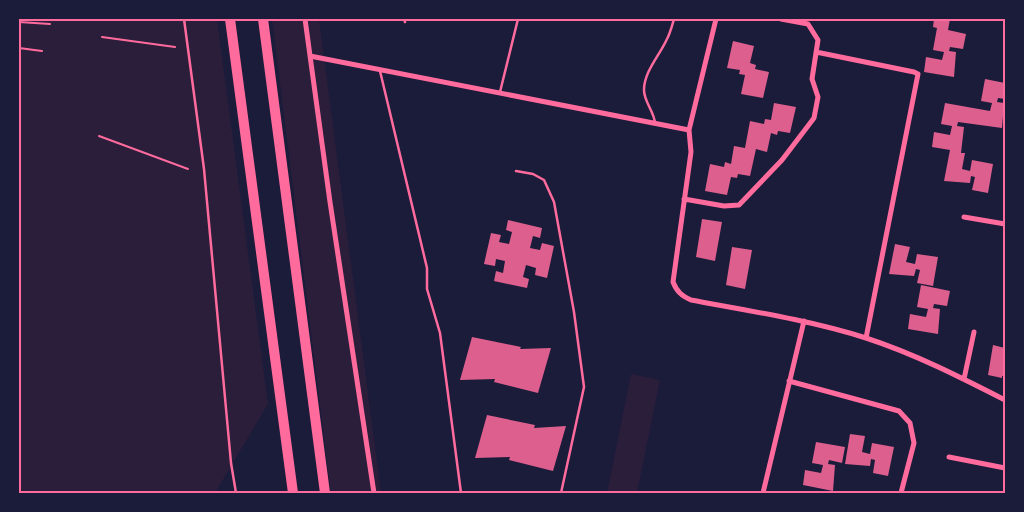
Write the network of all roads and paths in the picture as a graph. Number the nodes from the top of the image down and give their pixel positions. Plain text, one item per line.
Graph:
1 (184, 19) edge
2 (230, 19) edge
3 (263, 19) edge
4 (305, 19) edge
5 (518, 19) edge
6 (674, 19) edge
7 (716, 19) edge
8 (781, 19) edge
9 (19, 22) edge
10 (50, 24) dead end
11 (102, 37) dead end
12 (175, 47) dead end
13 (19, 48) edge
14 (42, 52) dead end
15 (816, 52) junction
16 (310, 56) junction
17 (380, 70) junction
18 (499, 93) junction
19 (655, 123) junction
20 (689, 130) junction
21 (99, 136) dead end
22 (188, 169) dead end
23 (516, 171) dead end
24 (684, 199) junction
25 (964, 217) dead end
26 (1005, 224) edge
27 (804, 321) junction
28 (974, 332) dead end
29 (866, 338) junction
30 (964, 379) junction
31 (789, 381) junction
32 (1005, 400) edge
33 (949, 457) dead end
34 (1005, 468) edge
35 (236, 493) edge
36 (293, 493) edge
37 (325, 493) edge
38 (374, 493) edge
39 (461, 493) edge
40 (561, 493) edge
41 (764, 493) edge
42 (901, 493) edge

1 - 35 lane
2 - 36 highway
3 - 37 highway
4 - 16 street
5 - 18 lane
6 - 19 lane
7 - 20 street
8 - 15 street
9 - 10 path
11 - 12 path
13 - 14 path
15 - 24 street
15 - 29 street
16 - 17 street
16 - 38 street
17 - 18 street
17 - 39 lane
18 - 19 street
19 - 20 street
20 - 24 street
21 - 22 path
23 - 40 lane
24 - 27 street
25 - 26 street
27 - 29 street
27 - 31 street
28 - 30 street
29 - 30 street
30 - 32 street
31 - 41 street
31 - 42 street
33 - 34 street

